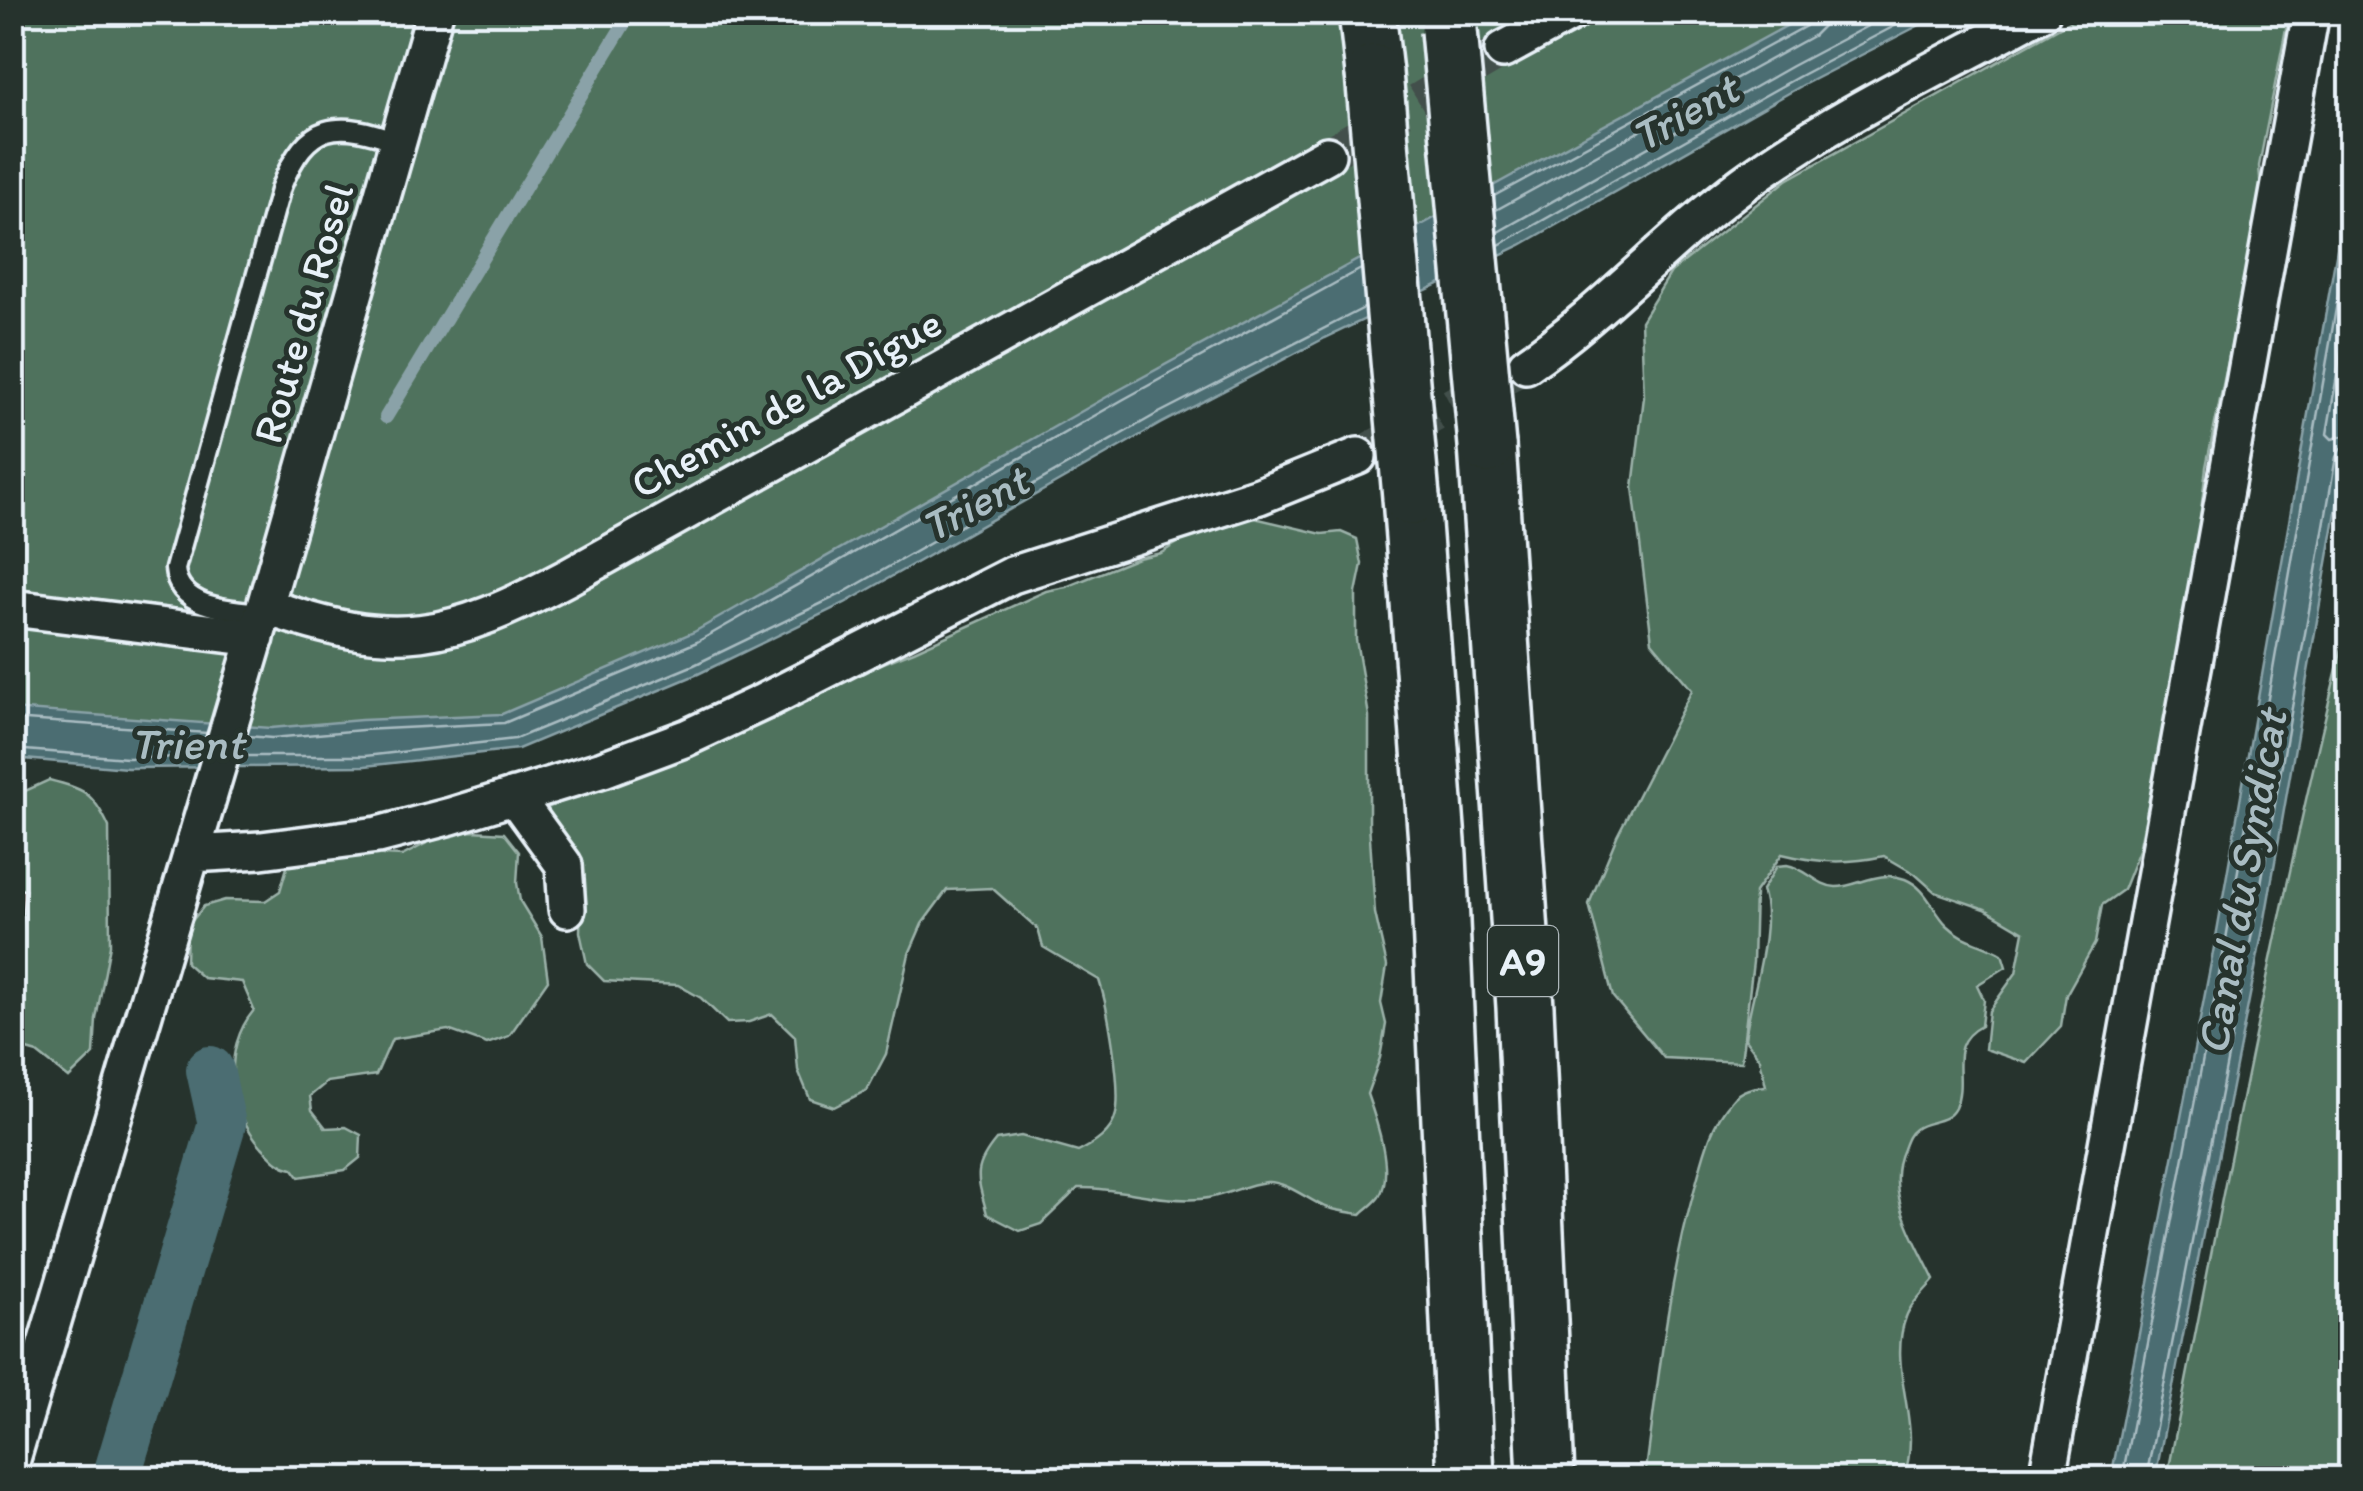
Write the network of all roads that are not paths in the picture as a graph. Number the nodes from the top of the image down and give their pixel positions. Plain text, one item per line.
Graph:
1 (435, 12) edge
2 (1368, 12) edge
3 (1573, 12) edge
4 (2042, 12) edge
5 (2311, 12) edge
6 (1448, 21) edge
7 (1504, 50) tunnel mouth
8 (399, 142) junction
9 (1327, 155) tunnel mouth
10 (1526, 366) tunnel mouth
11 (1358, 456) tunnel mouth
12 (12, 608) edge
13 (261, 619) junction
14 (514, 796) junction
15 (195, 839) junction
16 (566, 910) dead end
17 (12, 1459) edge
18 (1466, 1478) edge
19 (1546, 1478) edge
20 (2048, 1478) edge

1 - 8 street, Route du Rosel
2 - 18 highway, A9, bridge
3 - 7 street
4 - 10 street
5 - 20 street
6 - 19 highway, A9, bridge
8 - 13 street, Route du Rosel
8 - 13 lane
9 - 13 street, Chemin de la Digue
11 - 14 street
12 - 13 street, Chemin de la Digue
13 - 15 street, Route du Rosel
14 - 15 street
14 - 16 street
15 - 17 street, Route du Rosel

